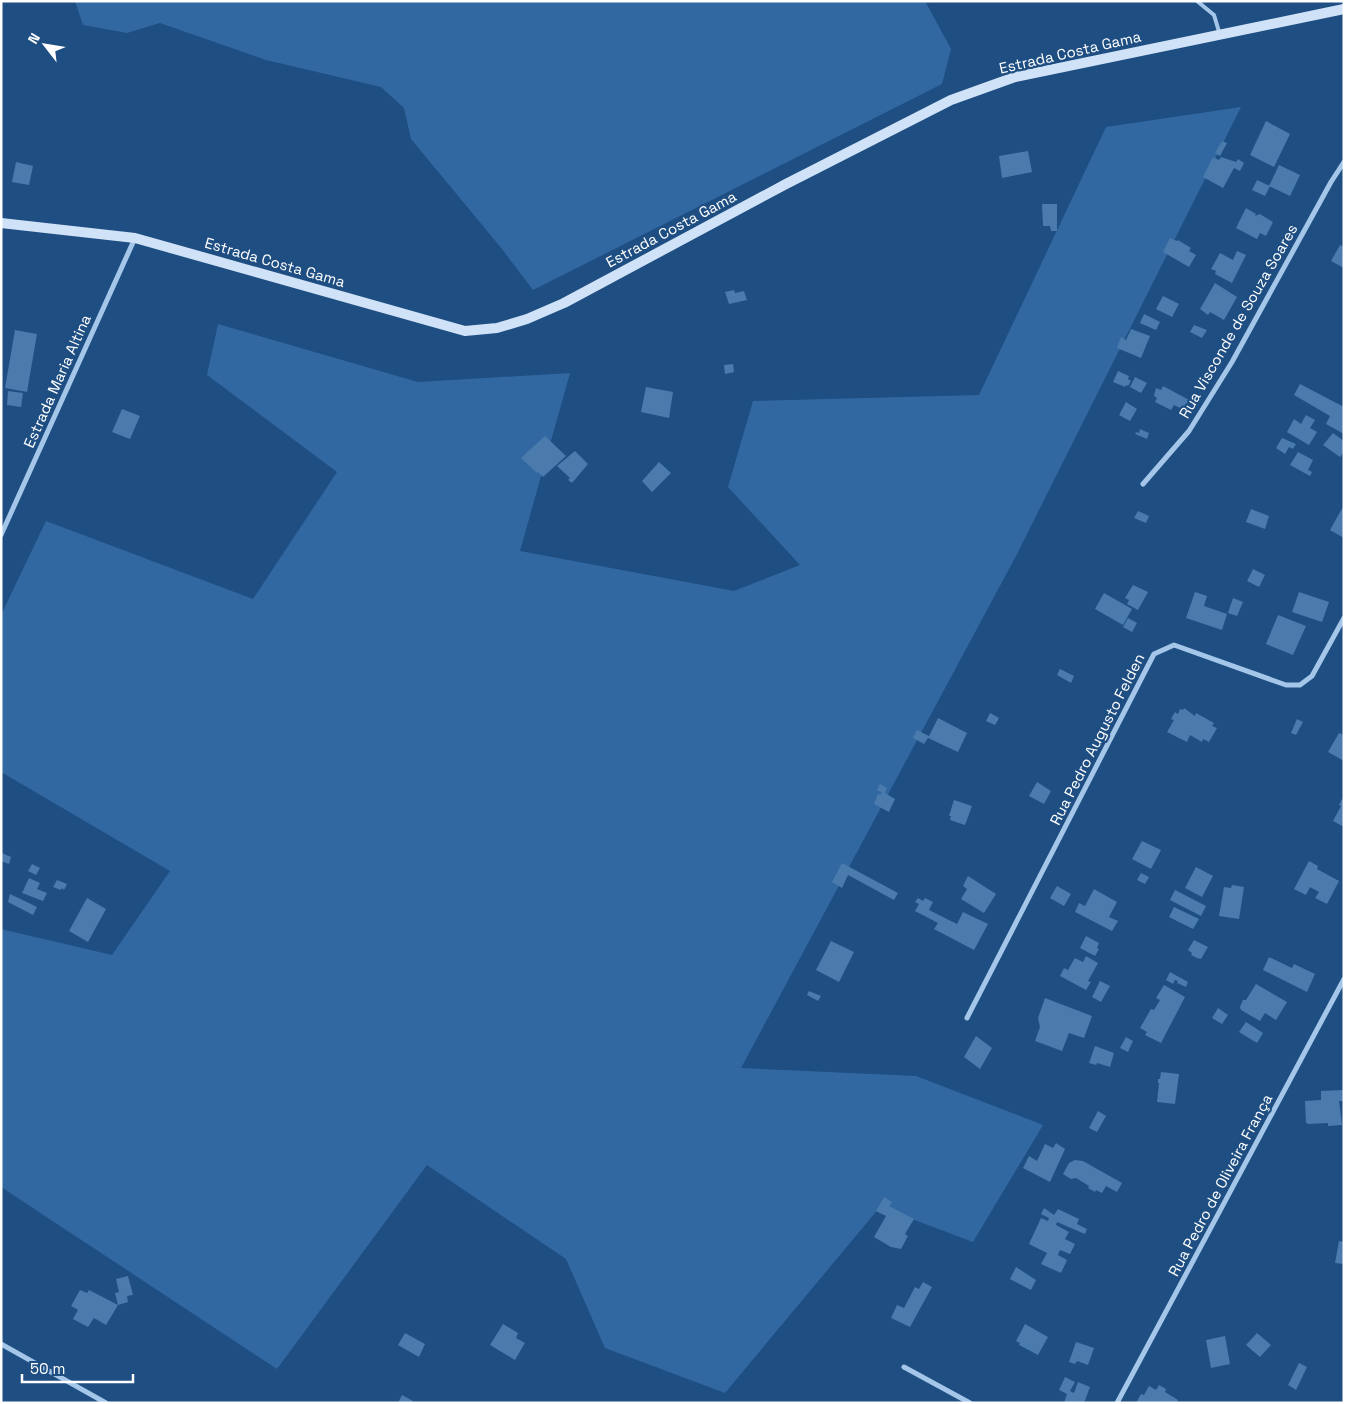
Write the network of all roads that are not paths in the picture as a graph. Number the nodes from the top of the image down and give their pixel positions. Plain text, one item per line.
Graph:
1 (1197, 1) edge
2 (1344, 9) edge
3 (1220, 35) junction
4 (1344, 162) edge
5 (1, 223) edge
6 (135, 238) junction
7 (1143, 484) dead end
8 (1, 535) edge
9 (1344, 618) edge
10 (1344, 979) edge
11 (967, 1018) dead end
12 (1, 1344) edge
13 (904, 1366) dead end
14 (106, 1403) edge
15 (970, 1403) edge
16 (1117, 1403) edge

1 - 3 lane
2 - 3 main road, Estrada Costa Gama
3 - 6 main road, Estrada Costa Gama
4 - 7 street, Rua Visconde de Souza Soares
5 - 6 main road, Estrada Costa Gama
6 - 8 street, Estrada Maria Altina
9 - 11 street, Rua Pedro Augusto Felden
10 - 16 street, Rua Pedro de Oliveira França
12 - 14 street
13 - 15 street

